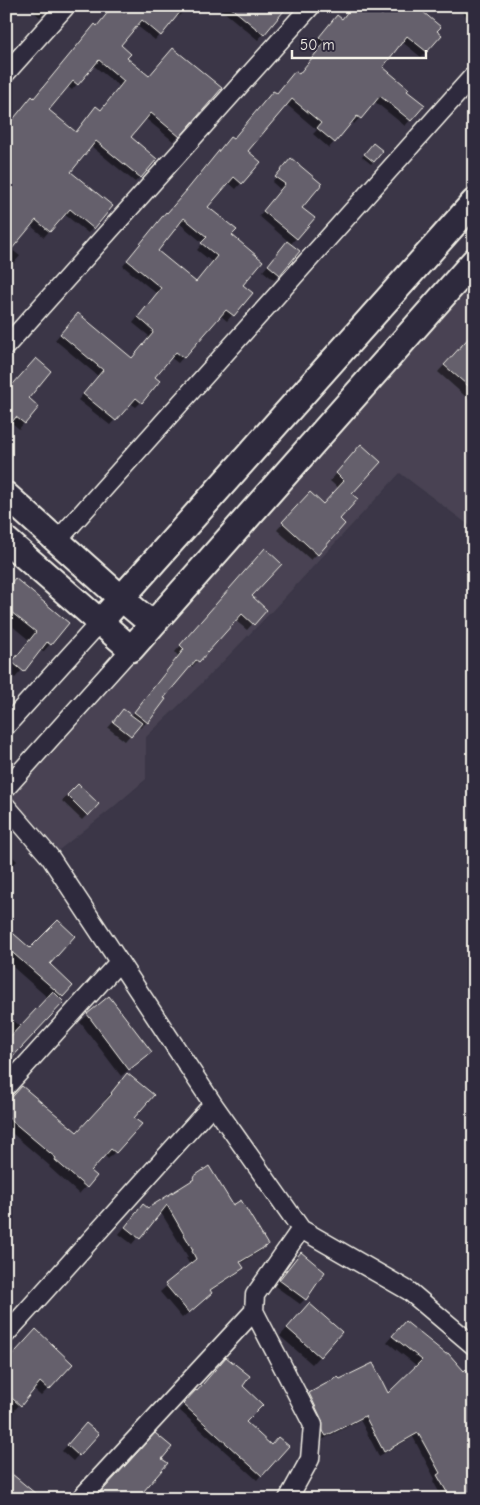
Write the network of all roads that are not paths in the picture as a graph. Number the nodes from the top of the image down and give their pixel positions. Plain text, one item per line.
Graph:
1 (66, 6) edge
2 (311, 6) edge
3 (6, 73) edge
4 (474, 75) edge
5 (474, 202) edge
6 (474, 260) edge
7 (6, 346) edge
8 (6, 495) edge
9 (57, 541) junction
10 (7, 542) edge
11 (121, 598) junction
12 (101, 621) junction
13 (152, 624) junction
14 (131, 649) junction
15 (6, 726) edge
16 (6, 788) edge
17 (6, 806) edge
18 (119, 962) junction
19 (6, 1086) edge
20 (213, 1104) junction
21 (301, 1229) junction
22 (254, 1311) junction
23 (6, 1334) edge
24 (474, 1346) edge
25 (80, 1499) edge
26 (288, 1499) edge

1 - 3 street
2 - 7 street
4 - 9 street
5 - 11 street
6 - 13 street
8 - 9 street
9 - 11 street
10 - 12 street
11 - 12 street
11 - 13 street
12 - 14 street
12 - 15 street
13 - 14 street
14 - 16 street
17 - 18 street
18 - 19 street
18 - 20 street
20 - 21 street
20 - 23 street
21 - 22 street
21 - 24 street
22 - 25 street
22 - 26 street

